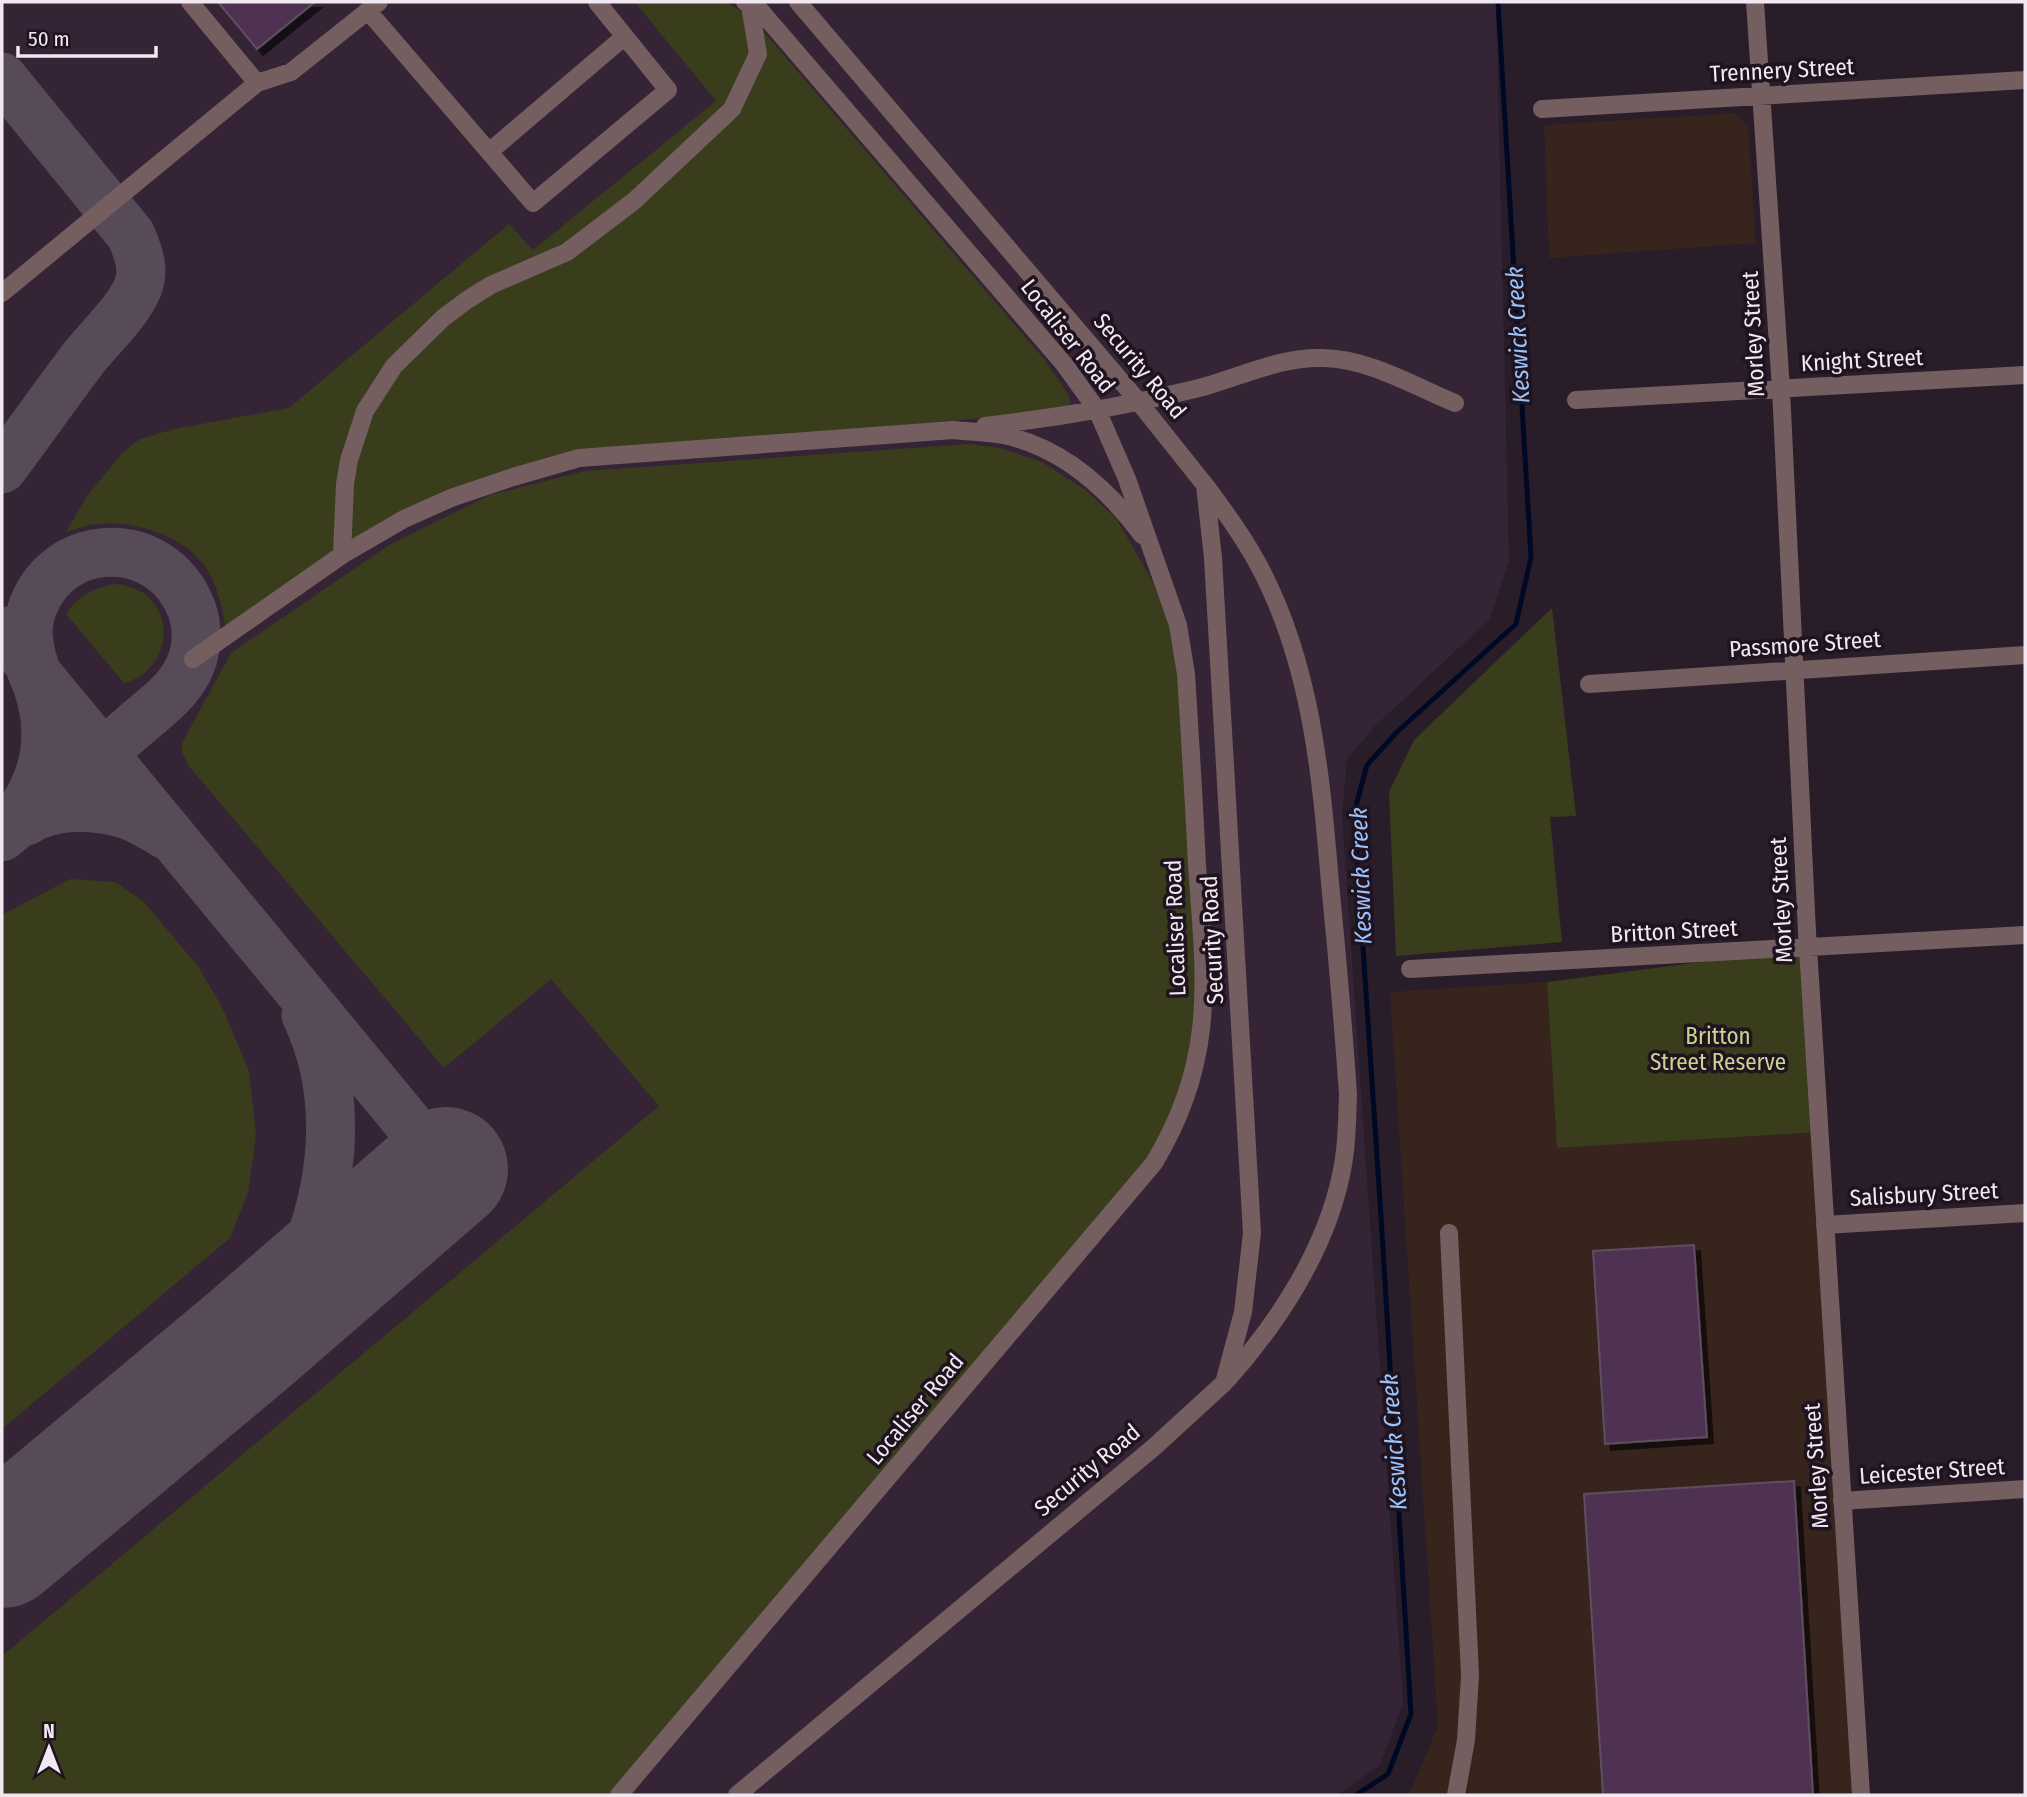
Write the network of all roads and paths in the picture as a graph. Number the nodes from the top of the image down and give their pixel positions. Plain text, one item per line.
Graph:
1 (190, 2) edge
2 (597, 2) edge
3 (798, 2) edge
4 (1755, 2) edge
5 (748, 3) edge
6 (374, 6) edge
7 (624, 37) junction
8 (2025, 80) edge
9 (257, 83) junction
10 (1763, 95) junction
11 (1542, 109) dead end
12 (489, 152) junction
13 (2, 293) edge
14 (2025, 375) edge
15 (1781, 389) junction
16 (1576, 400) dead end
17 (1138, 401) junction
18 (1455, 403) dead end
19 (1097, 410) junction
20 (953, 430) junction
21 (1205, 485) junction
22 (1151, 546) junction
23 (342, 555) junction
24 (2025, 655) edge
25 (193, 659) dead end
26 (1793, 669) junction
27 (1589, 684) dead end
28 (2025, 935) edge
29 (1808, 948) junction
30 (1410, 969) dead end
31 (2025, 1213) edge
32 (1825, 1225) junction
33 (1449, 1233) dead end
34 (1224, 1383) junction
35 (2025, 1489) edge
36 (1842, 1501) junction
37 (620, 1795) edge
38 (737, 1795) edge
39 (1456, 1795) edge
40 (1861, 1795) edge

1 - 9 street
2 - 7 street
3 - 17 street, Security Road
4 - 10 street, Morley Street
5 - 19 street, Localiser Road
5 - 23 street
6 - 9 street
6 - 12 street
7 - 12 street
7 - 12 street
8 - 10 street, Trennery Street
9 - 13 street
10 - 11 street, Trennery Street
10 - 15 street, Morley Street
14 - 15 street, Knight Street
15 - 16 street, Knight Street
15 - 26 street, Morley Street
17 - 18 street
17 - 19 street
17 - 21 street, Security Road
19 - 20 street
19 - 22 street, Localiser Road
20 - 22 street
20 - 23 street
21 - 34 street, Security Road
21 - 34 street
22 - 37 street, Localiser Road
23 - 25 street
24 - 26 street, Passmore Street
26 - 27 street, Passmore Street
26 - 29 street, Morley Street
28 - 29 street, Britton Street
29 - 30 street, Britton Street
29 - 32 street, Morley Street
31 - 32 street, Salisbury Street
32 - 36 street, Morley Street
33 - 39 street
34 - 38 street, Security Road
35 - 36 street, Leicester Street
36 - 40 street, Morley Street

